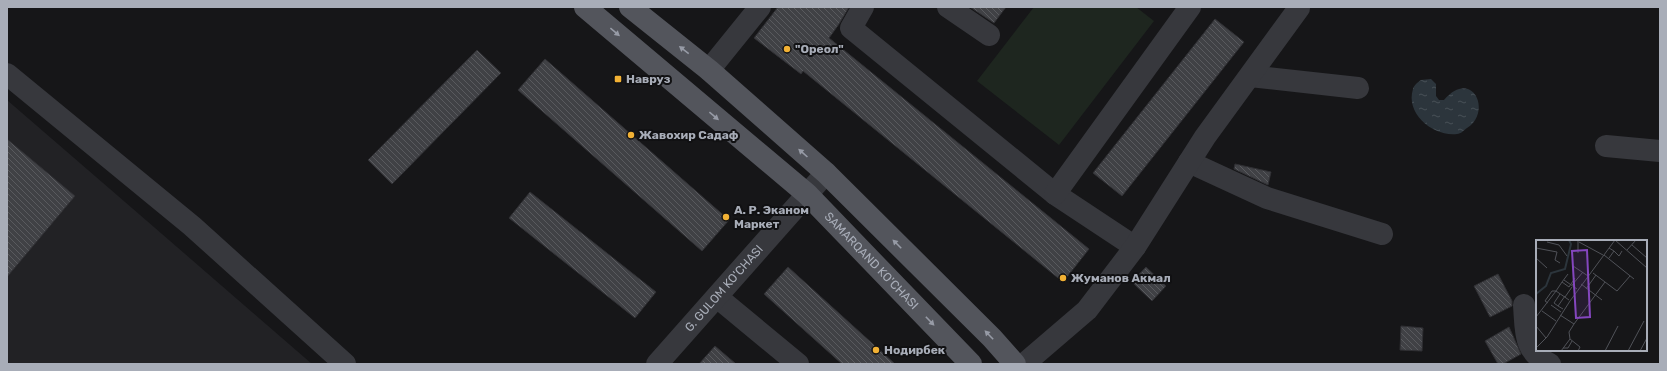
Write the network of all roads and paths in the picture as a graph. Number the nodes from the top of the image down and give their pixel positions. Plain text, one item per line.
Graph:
1 (585, 7) edge
2 (630, 7) edge
3 (760, 7) edge
4 (863, 7) edge
5 (948, 7) edge
6 (1190, 7) edge
7 (1299, 8) dead end
8 (988, 35) dead end
9 (709, 70) junction
10 (7, 74) edge
11 (1250, 76) junction
12 (1358, 88) dead end
13 (1606, 146) dead end
14 (1660, 151) edge
15 (1189, 162) junction
16 (826, 173) junction
17 (807, 194) junction
18 (1055, 194) junction
19 (1382, 234) dead end
20 (1135, 247) junction
21 (717, 297) junction
22 (1524, 305) dead end
23 (345, 364) edge
24 (657, 364) edge
25 (798, 364) edge
26 (971, 364) edge
27 (1015, 364) edge
28 (1024, 364) edge
29 (1550, 364) edge

1 -> 17 main road, SAMARQAND KO'CHASI
9 -> 2 main road
3 - 9 street
4 - 18 street
5 - 8 street
6 - 18 street
7 - 11 street
16 -> 9 main road
10 - 23 street
11 - 12 street
11 - 15 street
13 - 14 street
15 - 19 street
15 - 20 street
16 - 17 street, G. GULOM KO'CHASI
27 -> 16 main road
17 - 21 street, G. GULOM KO'CHASI
17 -> 26 main road, SAMARQAND KO'CHASI
18 - 20 street
20 - 28 street
21 - 24 street, G. GULOM KO'CHASI
21 - 25 street
22 - 29 street

